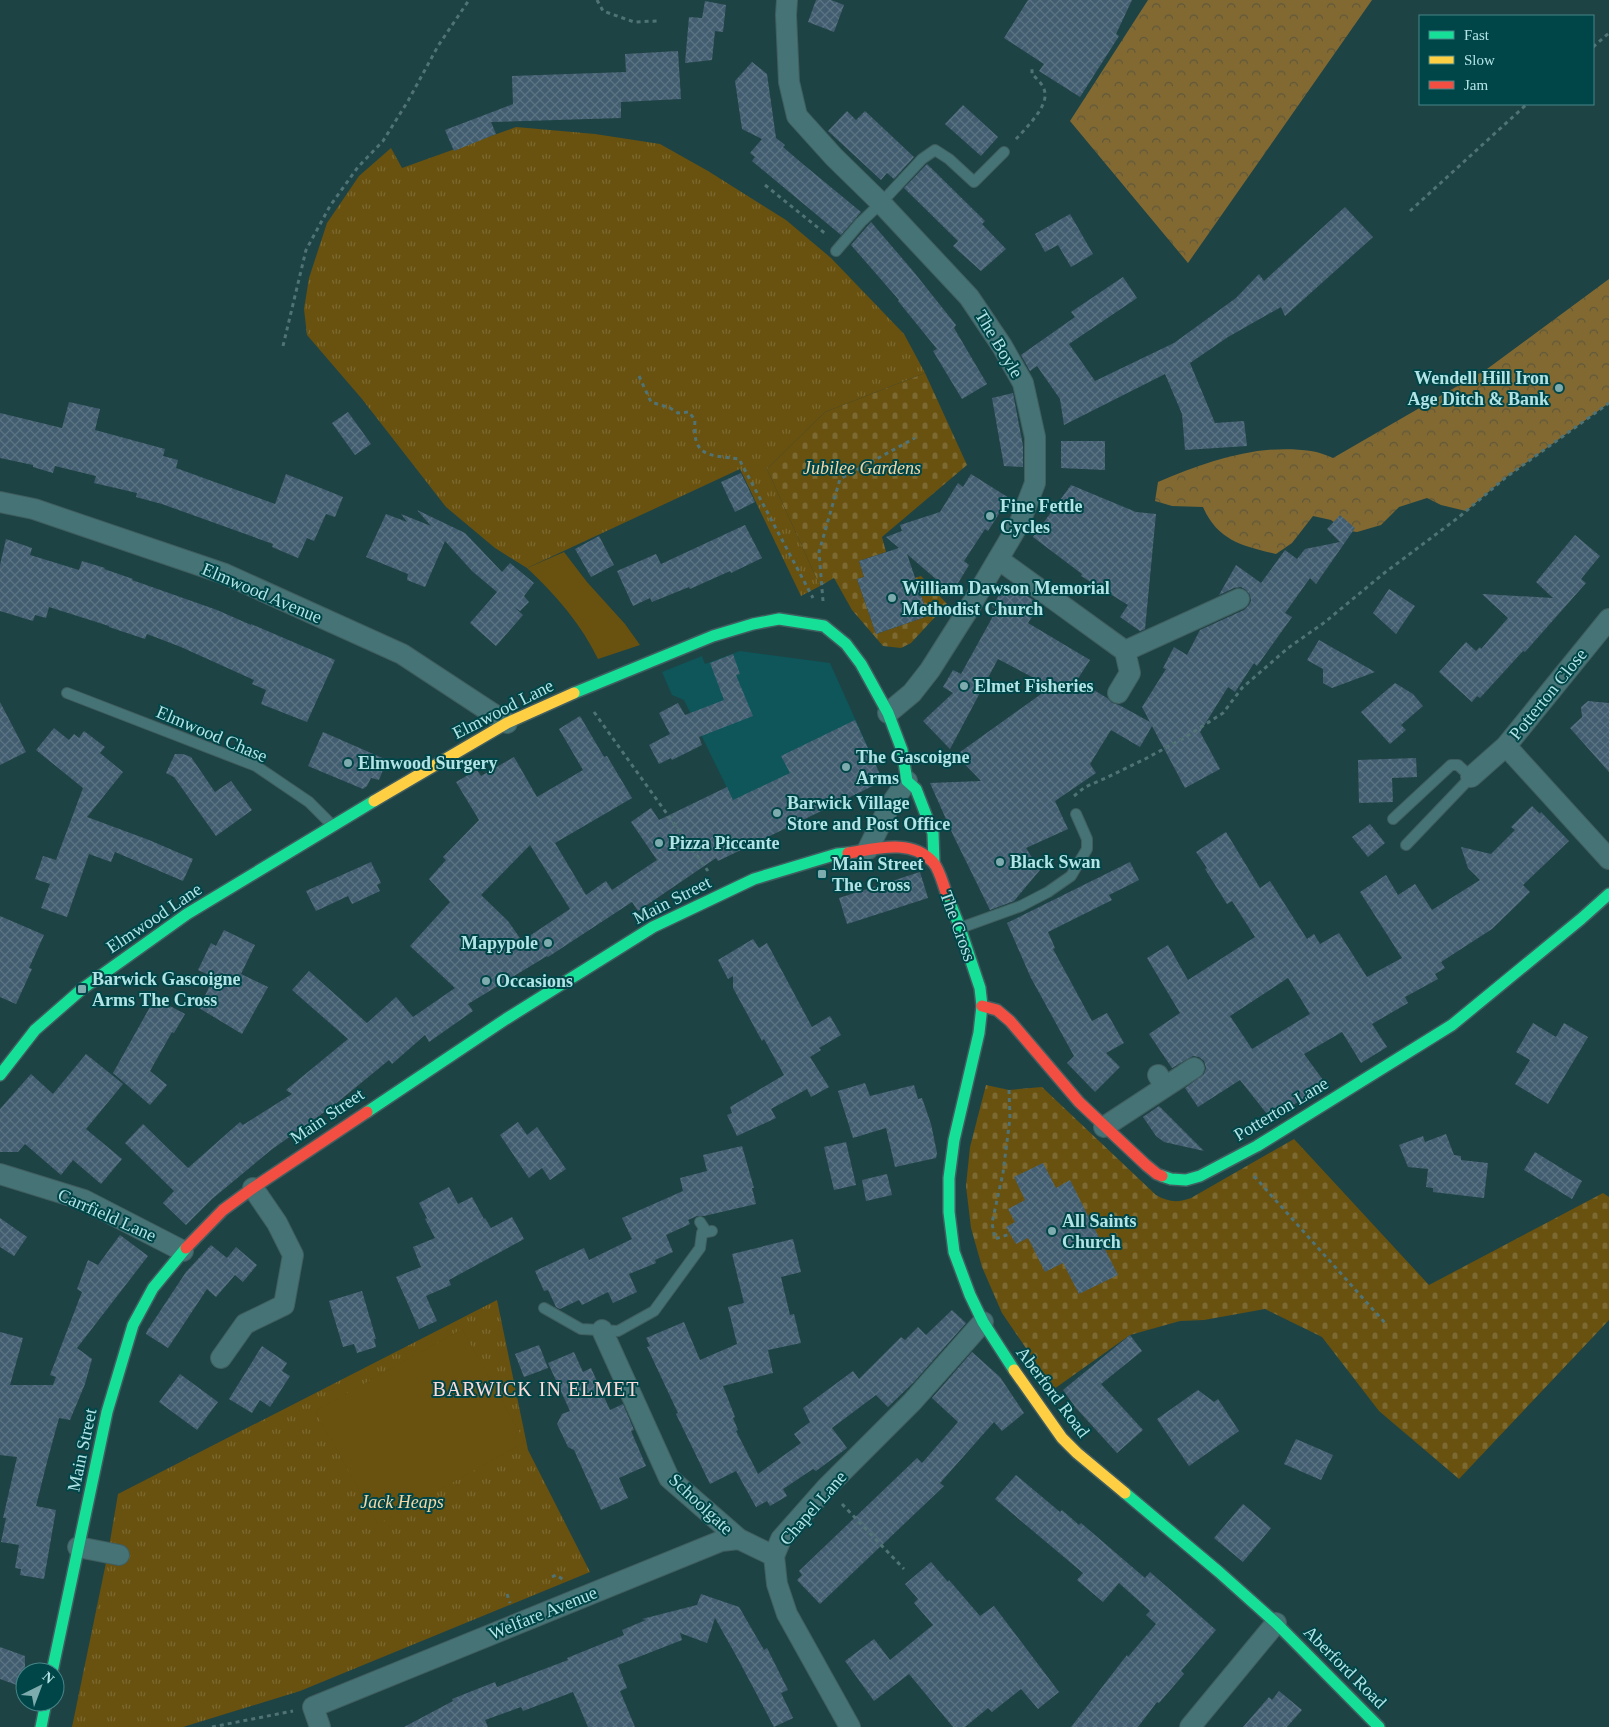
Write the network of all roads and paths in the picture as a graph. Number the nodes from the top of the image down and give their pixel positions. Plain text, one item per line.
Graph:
1 (469, 0) edge
2 (597, 0) edge
3 (788, 0) edge
4 (657, 20) dead end
5 (1609, 33) edge
6 (1594, 46) edge
7 (1032, 66) dead end
8 (1526, 105) edge
9 (1004, 152) joint
10 (765, 185) dead end
11 (881, 203) junction
12 (1410, 211) dead end
13 (838, 249) joint
14 (282, 346) dead end
15 (639, 376) dead end
16 (1609, 404) edge
17 (915, 438) dead end
18 (0, 502) edge
19 (998, 559) junction
20 (1239, 598) dead end
21 (1609, 619) edge
22 (824, 626) junction
23 (1125, 652) junction
24 (579, 691) junction
25 (68, 693) dead end
26 (1118, 693) dead end
27 (888, 713) junction
28 (507, 723) junction
29 (1506, 746) junction
30 (1471, 777) junction
31 (907, 781) junction
32 (1076, 814) joint
33 (1393, 819) dead end
34 (332, 825) junction
35 (1406, 845) dead end
36 (868, 849) junction
37 (1609, 858) edge
38 (934, 863) junction
39 (724, 894) junction
40 (1609, 894) edge
41 (960, 928) junction
42 (980, 988) joint
43 (982, 1006) junction
44 (1194, 1068) dead end
45 (0, 1075) edge
46 (1009, 1090) dead end
47 (1104, 1127) junction
48 (1237, 1156) junction
49 (0, 1174) edge
50 (253, 1188) junction
51 (700, 1222) dead end
52 (1010, 1234) dead end
53 (183, 1251) junction
54 (544, 1308) dead end
55 (983, 1322) junction
56 (1385, 1323) dead end
57 (602, 1330) junction
58 (221, 1358) dead end
59 (827, 1487) junction
60 (739, 1539) junction
61 (78, 1547) junction
62 (119, 1555) dead end
63 (774, 1556) junction
64 (904, 1569) dead end
65 (1276, 1623) junction
66 (54, 1662) edge
67 (313, 1707) junction
68 (44, 1712) edge
69 (41, 1727) edge
70 (212, 1727) edge
71 (320, 1727) edge
72 (850, 1727) edge
73 (1190, 1727) edge
74 (1379, 1727) edge

1 - 14 path
2 - 4 path
3 - 11 street, The Boyle
5 - 6 path
7 - 9 path
8 - 12 path
9 - 11 lane
10 - 13 path
11 - 13 lane
11 - 19 street, The Boyle
15 - 22 path
16 - 32 path
17 - 22 path
18 - 28 street, Elmwood Avenue
19 - 23 street
19 - 27 street, The Boyle
20 - 23 street
21 - 29 street, Potterton Close
22 - 24 street, Elmwood Lane
22 - 27 street
23 - 26 street
24 - 28 street, Elmwood Lane
24 - 39 path
25 - 34 lane, Elmwood Chase
27 - 31 street, The Cross
28 - 34 street, Elmwood Lane
29 - 30 street, Potterton Close
29 - 37 street, Potterton Close
30 - 33 lane
30 - 35 lane
31 - 36 street
31 - 38 street, The Cross
32 - 41 lane
34 - 45 street, Elmwood Lane
36 - 38 street, Main Street
36 - 39 street, Main Street
38 - 41 street, The Cross
39 - 50 street, Main Street
40 - 48 street, Potterton Lane
41 - 42 street, The Cross
42 - 43 street, Aberford Road
43 - 47 street, Potterton Lane
43 - 55 street, Aberford Road
44 - 47 street
46 - 52 path
47 - 48 street, Potterton Lane
48 - 56 path
49 - 53 street, Carrfield Lane
50 - 53 street, Main Street
50 - 58 street
51 - 57 lane
53 - 61 street, Main Street
54 - 57 lane
55 - 59 street, Chapel Lane
55 - 65 street, Aberford Road
57 - 60 street, Schoolgate
59 - 63 street, Chapel Lane
59 - 64 path
60 - 63 street
60 - 67 street, Welfare Avenue
61 - 62 street
61 - 66 street, Main Street
63 - 72 street, Chapel Lane
65 - 73 street
65 - 74 street, Aberford Road
67 - 70 path
67 - 71 street
68 - 69 street

